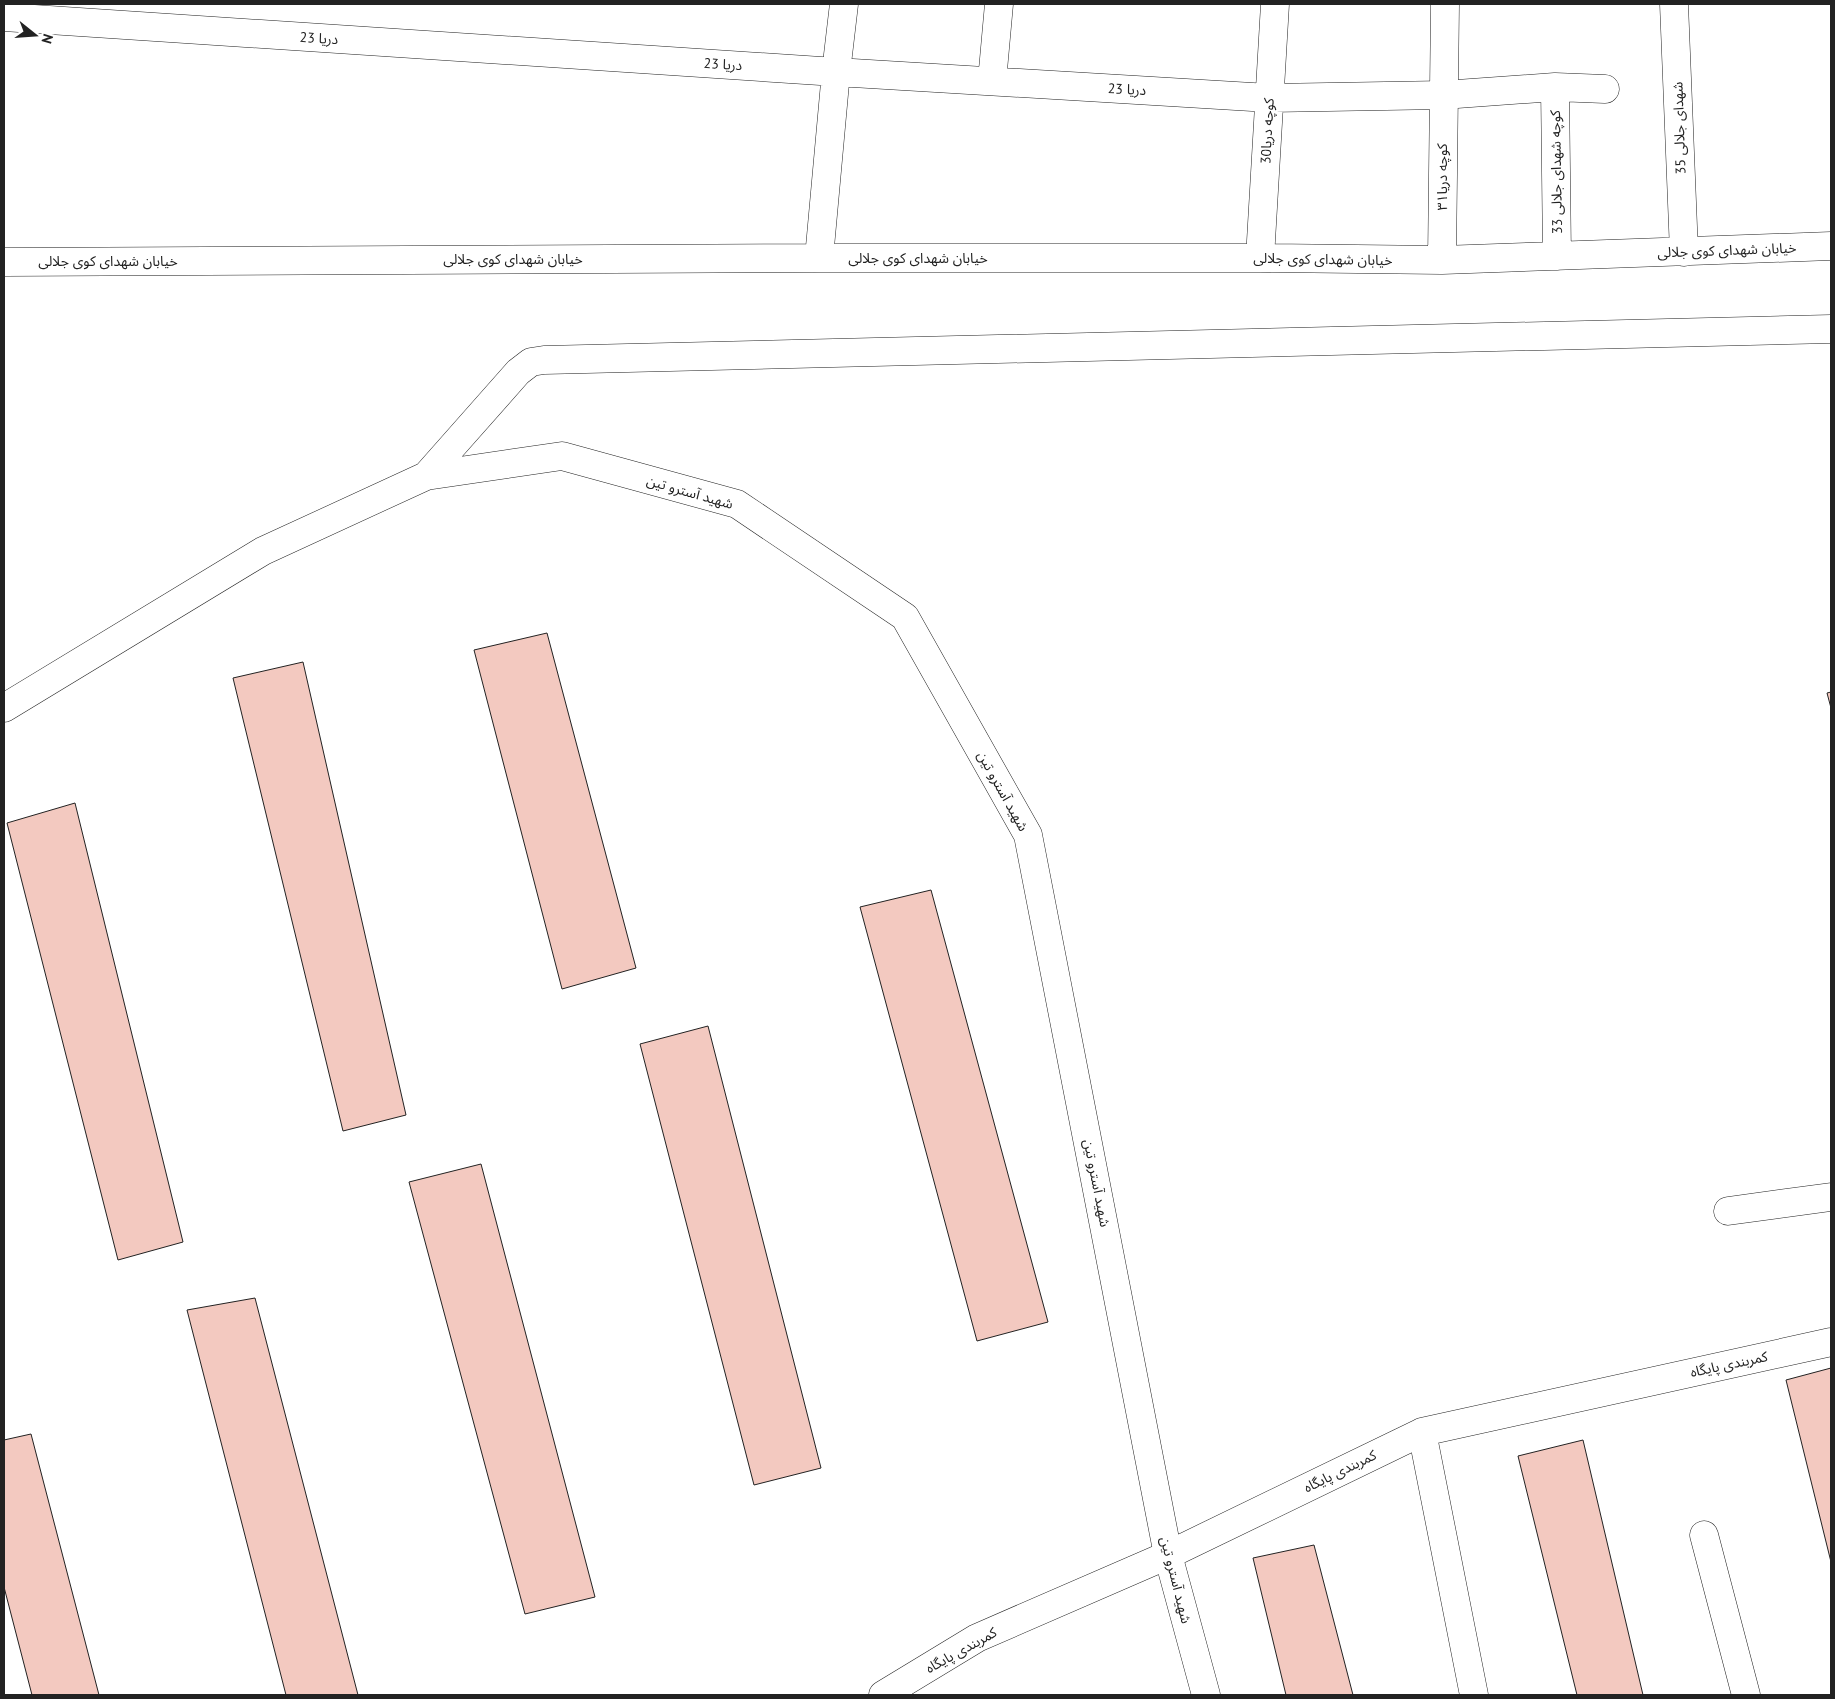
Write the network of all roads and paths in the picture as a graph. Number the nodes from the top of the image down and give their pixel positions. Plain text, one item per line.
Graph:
1 (844, 4) edge
2 (998, 4) edge
3 (1275, 4) edge
4 (1445, 4) edge
5 (1674, 4) edge
6 (4, 17) edge
7 (836, 72) junction
8 (992, 81) junction
9 (1555, 87) junction
10 (1605, 89) dead end
11 (1443, 95) junction
12 (1269, 98) junction
13 (1831, 246) edge
14 (1684, 252) junction
15 (1557, 256) junction
16 (819, 258) junction
17 (1260, 258) junction
18 (1442, 260) junction
19 (4, 262) edge
20 (1831, 329) edge
21 (426, 476) junction
22 (4, 708) edge
23 (1831, 1198) edge
24 (1728, 1211) dead end
25 (1831, 1342) edge
26 (1422, 1432) junction
27 (1704, 1535) dead end
28 (1168, 1555) junction
29 (883, 1695) edge
30 (1206, 1695) edge
31 (1474, 1695) edge
32 (1746, 1695) edge

1 - 7 street
2 - 8 street
3 - 12 street, کوچه دریا30
4 - 11 street, کوچه دریا۳۱
5 - 14 street, شهدای جلالی 35
6 - 7 street, دریا 23
7 - 8 street, دریا 23
7 - 16 street
8 - 12 street, دریا 23
9 - 10 street, دریا 23
9 - 11 street, دریا 23
9 - 15 street, کوچه شهدای جلالی 33
11 - 12 street, دریا 23
11 - 18 street, کوچه دریا۳۱
12 - 17 street, کوچه دریا30
13 - 14 street, خیابان شهدای کوی جلالی
14 - 15 street, خیابان شهدای کوی جلالی
15 - 18 street, خیابان شهدای کوی جلالی
16 - 17 street, خیابان شهدای کوی جلالی
16 - 19 street, خیابان شهدای کوی جلالی
17 - 18 street, خیابان شهدای کوی جلالی
20 - 21 street
21 - 22 street, شهید آسترو تین
21 - 28 street, شهید آسترو تین
23 - 24 street
25 - 26 street, کمربندی پایگاه
26 - 28 street, کمربندی پایگاه
26 - 31 street
27 - 32 street
28 - 29 street, کمربندی پایگاه
28 - 30 street, شهید آسترو تین

